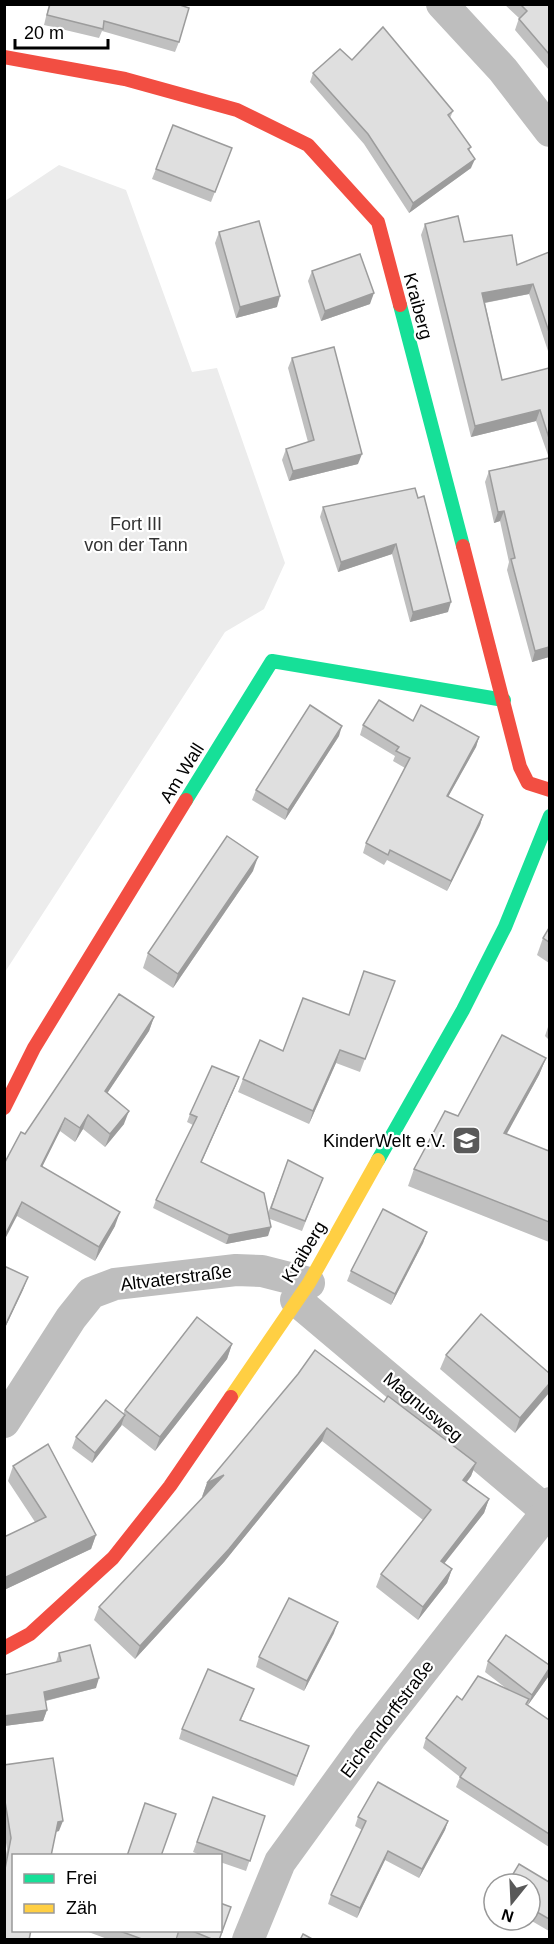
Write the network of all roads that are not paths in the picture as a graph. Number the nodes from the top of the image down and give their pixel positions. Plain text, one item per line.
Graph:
1 (442, 4) edge
2 (4, 57) edge
3 (549, 131) edge
4 (504, 700) junction
5 (549, 790) edge
6 (549, 816) edge
7 (4, 1108) edge
8 (302, 1291) junction
9 (4, 1422) edge
10 (549, 1510) edge
11 (4, 1648) edge
12 (248, 1940) edge

1 - 3 street
2 - 4 street, Kraiberg
4 - 5 street, Kraiberg
4 - 7 street, Am Wall
6 - 8 street, Kraiberg
8 - 9 street, Altvaterstraße
8 - 10 street, Magnusweg
8 - 11 street, Kraiberg
10 - 12 street, Eichendorffstraße

